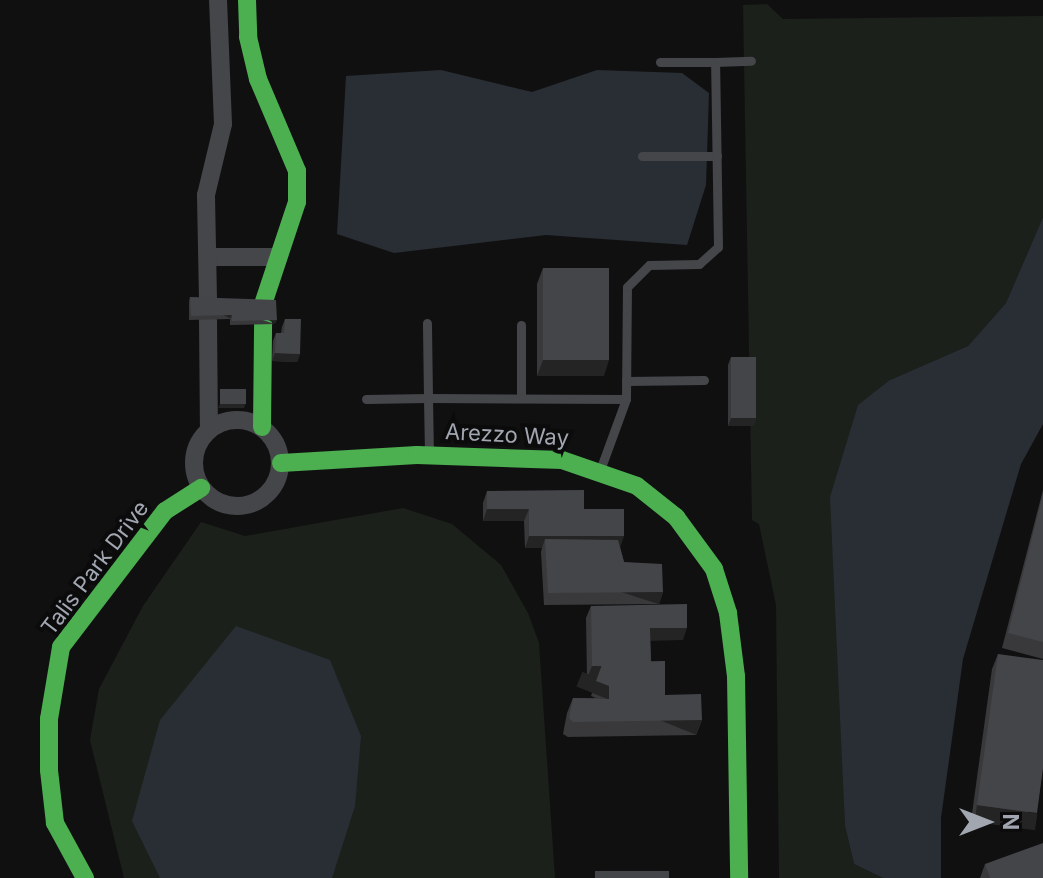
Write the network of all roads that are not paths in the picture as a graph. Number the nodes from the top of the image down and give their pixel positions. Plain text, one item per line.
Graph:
1 (218, 0) edge
2 (247, 0) edge
3 (751, 61) dead end
4 (660, 62) dead end
5 (715, 62) junction
6 (642, 156) dead end
7 (717, 156) junction
8 (210, 257) junction
9 (278, 257) junction
10 (208, 300) edge
11 (263, 304) edge
12 (208, 320) edge
13 (427, 323) dead end
14 (263, 324) edge
15 (521, 325) dead end
16 (704, 380) dead end
17 (626, 381) junction
18 (521, 397) junction
19 (428, 398) junction
20 (366, 399) dead end
21 (626, 399) junction
22 (262, 427) junction
23 (209, 430) junction
24 (429, 455) junction
25 (281, 463) junction
26 (600, 470) junction
27 (201, 488) junction
28 (85, 878) edge
29 (739, 878) edge

1 - 8 street
2 - 9 street
3 - 5 lane
4 - 5 lane
5 - 7 lane
6 - 7 lane
7 - 17 lane
8 - 9 street
8 - 10 street
9 - 11 street
12 - 23 street
13 - 19 lane
14 - 22 street
15 - 18 lane
16 - 17 lane
17 - 21 lane
18 - 19 lane
18 - 21 lane
19 - 20 lane
19 - 24 lane
21 - 26 lane
22 - 23 street
22 - 25 street
23 - 27 street
24 - 25 street, Arezzo Way
24 - 26 street, Arezzo Way
25 - 27 street
26 - 29 street, Arezzo Way
27 - 28 street, Talis Park Drive

